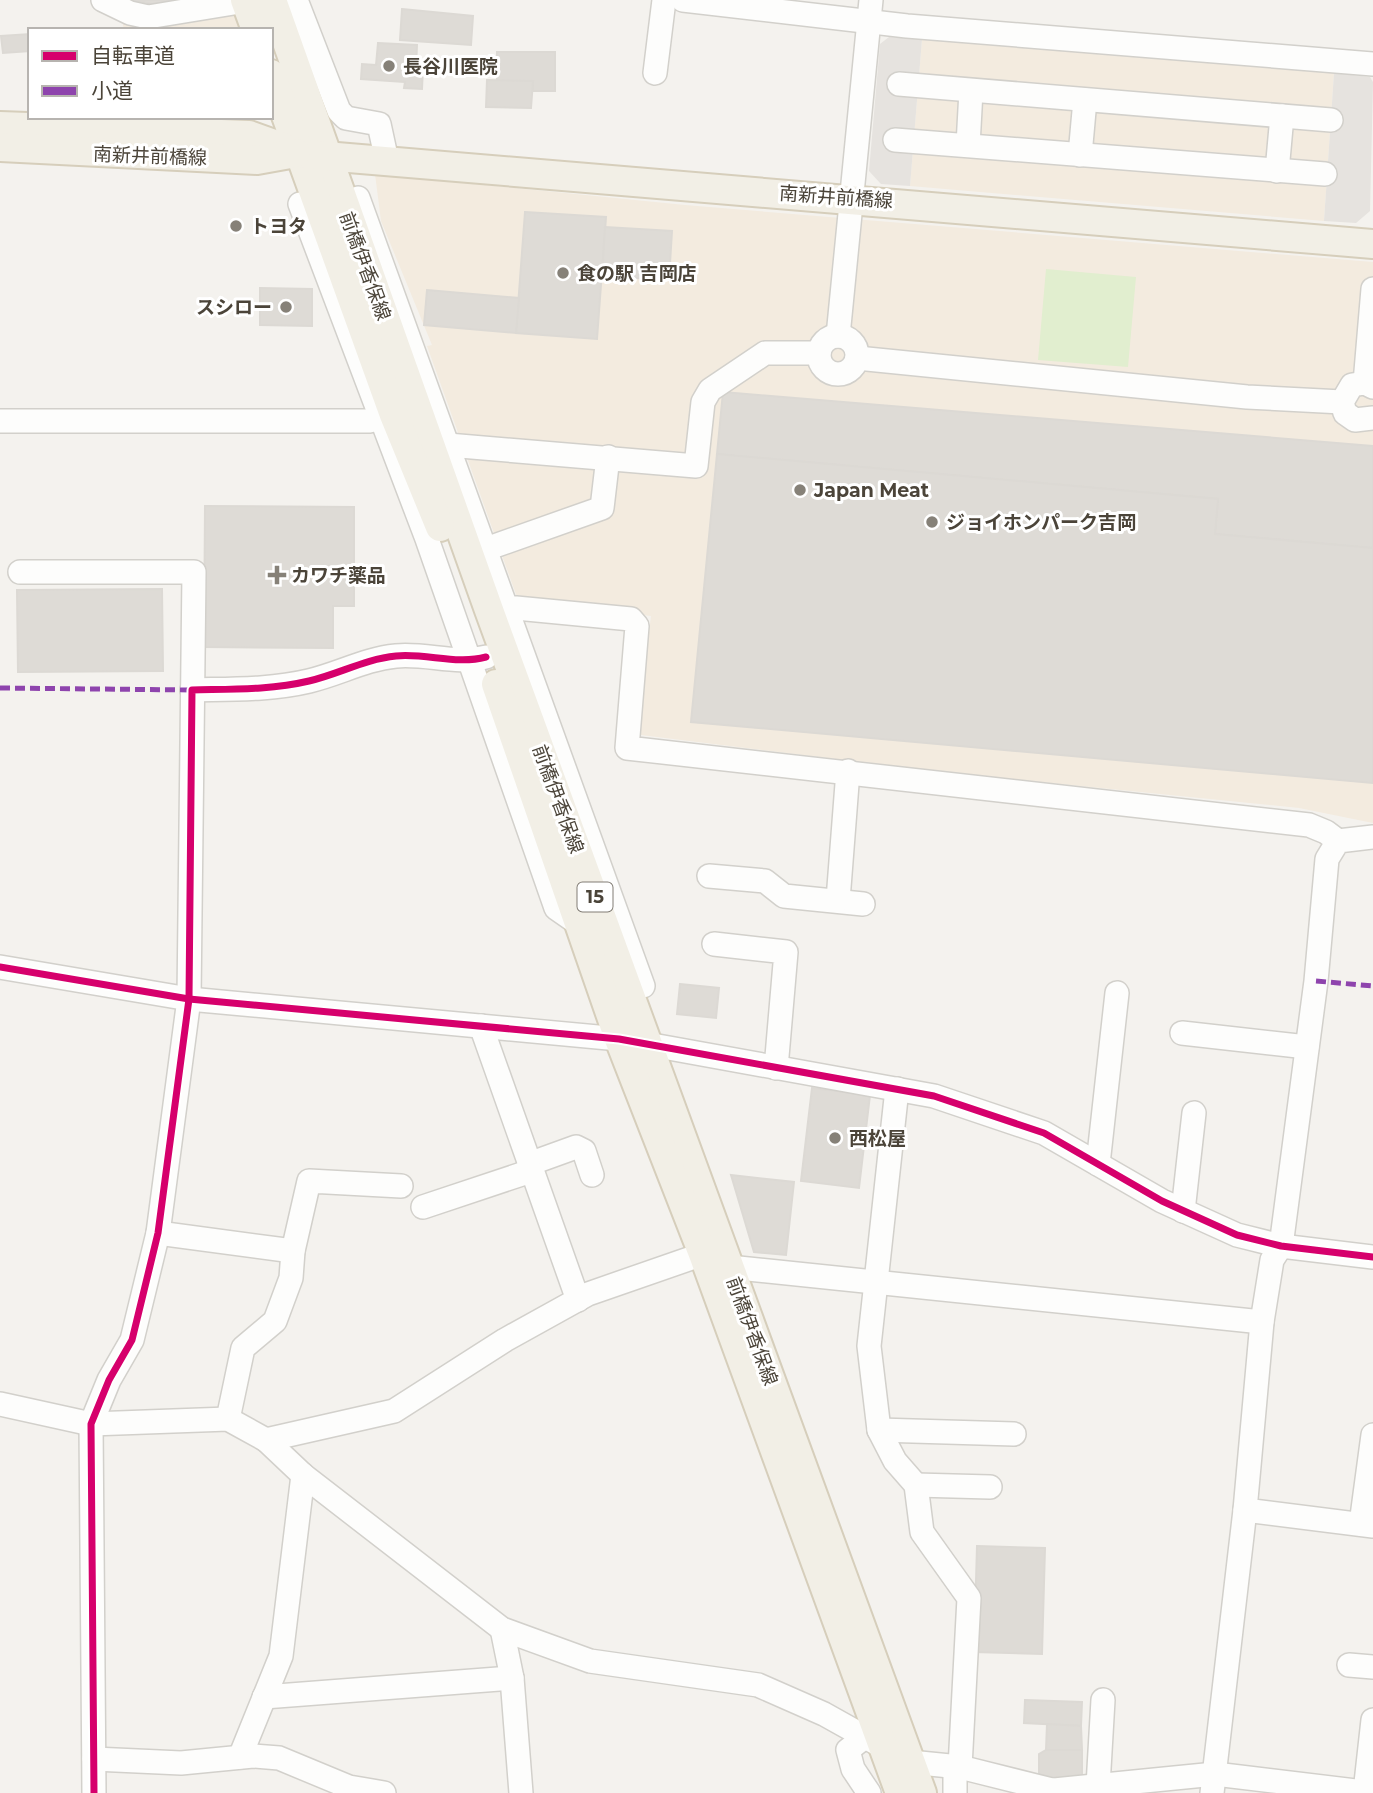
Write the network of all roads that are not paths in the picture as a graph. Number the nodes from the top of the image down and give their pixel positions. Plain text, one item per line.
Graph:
1 (103, 0) edge
2 (246, 0) edge
3 (272, 0) edge
4 (296, 0) edge
5 (664, 0) edge
6 (683, 0) edge
7 (795, 7) edge
8 (870, 11) edge
9 (255, 28) edge
10 (1373, 64) edge
11 (655, 73) dead end
12 (273, 78) edge
13 (899, 84) dead end
14 (971, 91) junction
15 (1085, 100) junction
16 (1282, 116) junction
17 (1331, 120) dead end
18 (0, 126) edge
19 (895, 140) dead end
20 (968, 145) junction
21 (0, 147) edge
22 (312, 154) junction
23 (1080, 155) junction
24 (387, 161) junction
25 (1277, 171) junction
26 (1325, 174) dead end
27 (358, 198) dead end
28 (853, 199) junction
29 (300, 204) dead end
30 (1373, 244) edge
31 (328, 257) junction
32 (376, 272) junction
33 (1373, 289) edge
34 (838, 336) junction
35 (819, 353) junction
36 (857, 358) junction
37 (1369, 385) edge
38 (1342, 402) junction
39 (387, 417) junction
40 (1373, 418) edge
41 (0, 421) edge
42 (438, 444) junction
43 (608, 457) junction
44 (476, 553) junction
45 (20, 572) dead end
46 (497, 609) junction
47 (478, 659) junction
48 (192, 690) junction
49 (515, 710) junction
50 (848, 771) junction
51 (1373, 837) edge
52 (1338, 841) junction
53 (709, 876) dead end
54 (603, 899) junction
55 (838, 900) junction
56 (863, 904) dead end
57 (714, 944) dead end
58 (0, 967) edge
59 (643, 986) dead end
60 (1117, 993) dead end
61 (189, 999) junction
62 (481, 1026) junction
63 (1182, 1033) dead end
64 (619, 1039) junction
65 (648, 1045) junction
66 (1307, 1047) junction
67 (776, 1068) junction
68 (897, 1089) junction
69 (1194, 1113) dead end
70 (1098, 1164) junction
71 (530, 1168) junction
72 (592, 1175) dead end
73 (401, 1186) dead end
74 (423, 1207) dead end
75 (1183, 1210) junction
76 (158, 1233) junction
77 (1281, 1246) junction
78 (293, 1251) junction
79 (703, 1254) junction
80 (1373, 1257) edge
81 (729, 1267) junction
82 (876, 1284) junction
83 (578, 1300) junction
84 (1262, 1322) junction
85 (0, 1404) edge
86 (228, 1419) junction
87 (91, 1424) junction
88 (879, 1430) junction
89 (1014, 1434) dead end
90 (1373, 1435) edge
91 (266, 1440) junction
92 (303, 1475) junction
93 (916, 1485) junction
94 (990, 1487) dead end
95 (1245, 1510) junction
96 (1367, 1525) edge
97 (502, 1629) junction
98 (1349, 1665) dead end
99 (1373, 1667) edge
100 (512, 1678) junction
101 (264, 1697) junction
102 (1103, 1700) dead end
103 (1373, 1720) edge
104 (874, 1740) junction
105 (240, 1757) junction
106 (94, 1759) junction
107 (910, 1762) junction
108 (957, 1767) junction
109 (1214, 1784) edge
110 (1098, 1786) junction
111 (1059, 1792) edge
112 (1369, 1792) edge
113 (94, 1793) edge
114 (384, 1793) edge
115 (521, 1793) edge
116 (870, 1793) edge
117 (900, 1793) edge
118 (922, 1793) edge
119 (955, 1793) edge

1 - 2 street
2 - 9 main road
3 - 22 main road, 前橋伊香保線 / 15
4 - 24 street
5 - 11 street
6 - 7 street
7 - 8 street
8 - 10 street
8 - 28 street
12 - 22 main road, 前橋伊香保線 / 15
13 - 14 street
14 - 15 street
14 - 20 street
15 - 16 street
15 - 23 street
16 - 17 street
16 - 25 street
18 - 22 main road, 南新井前橋線
19 - 20 street
20 - 23 street
21 - 22 main road, 南新井前橋線
22 - 24 main road, 南新井前橋線
22 - 31 main road, 前橋伊香保線 / 15
22 - 32 main road, 前橋伊香保線 / 15
23 - 25 street
24 - 28 main road, 南新井前橋線
25 - 26 street
27 - 32 street
28 - 30 main road, 南新井前橋線
28 - 34 street
29 - 31 street
31 - 39 main road, 前橋伊香保線 / 15
32 - 42 main road, 前橋伊香保線 / 15
33 - 37 street
34 - 35 street
34 - 36 street
35 - 36 street
35 - 43 street
36 - 38 street
37 - 38 street
38 - 40 street
39 - 41 street
39 - 47 main road, 前橋伊香保線 / 15
42 - 43 street
42 - 44 main road, 前橋伊香保線 / 15
43 - 44 street
44 - 46 main road, 前橋伊香保線 / 15
45 - 48 street
46 - 49 main road, 前橋伊香保線 / 15
46 - 50 street
47 - 48 street
47 - 49 main road, 前橋伊香保線 / 15
48 - 61 street
49 - 54 main road, 前橋伊香保線 / 15
49 - 64 main road, 前橋伊香保線 / 15
50 - 52 street
50 - 55 street
51 - 52 street
52 - 66 street
53 - 55 street
54 - 59 street
54 - 65 main road, 前橋伊香保線 / 15
55 - 56 street
57 - 67 street
58 - 61 street
60 - 70 street
61 - 62 street
61 - 76 street
62 - 64 street
62 - 71 street
63 - 66 street
64 - 65 street
64 - 79 main road, 前橋伊香保線 / 15
65 - 67 street
65 - 81 main road, 前橋伊香保線 / 15
66 - 77 street
67 - 68 street
68 - 70 street
68 - 82 street
69 - 75 street
70 - 75 street
71 - 72 street
71 - 74 street
71 - 83 street
73 - 78 street
75 - 77 street
76 - 78 street
76 - 87 street
77 - 80 street
77 - 84 street
78 - 86 street
79 - 83 street
79 - 104 main road, 前橋伊香保線 / 15
81 - 82 street
81 - 107 main road, 前橋伊香保線 / 15
82 - 84 street
82 - 88 street
83 - 91 street
84 - 95 street
85 - 87 street
86 - 87 street
86 - 91 street
87 - 106 street
88 - 89 street
88 - 93 street
90 - 96 street
91 - 92 street
92 - 97 street
92 - 101 street
93 - 94 street
93 - 108 street
95 - 96 street
95 - 109 street
97 - 100 street
97 - 104 street
98 - 99 street
100 - 101 street
100 - 115 street
101 - 105 street
102 - 110 street
103 - 112 street
104 - 107 street
104 - 116 street
104 - 117 main road, 前橋伊香保線 / 15
105 - 106 street
105 - 114 street
106 - 113 street
107 - 108 street
107 - 118 main road, 前橋伊香保線 / 15
108 - 111 street
108 - 119 street
109 - 110 street
109 - 112 street
110 - 111 street

